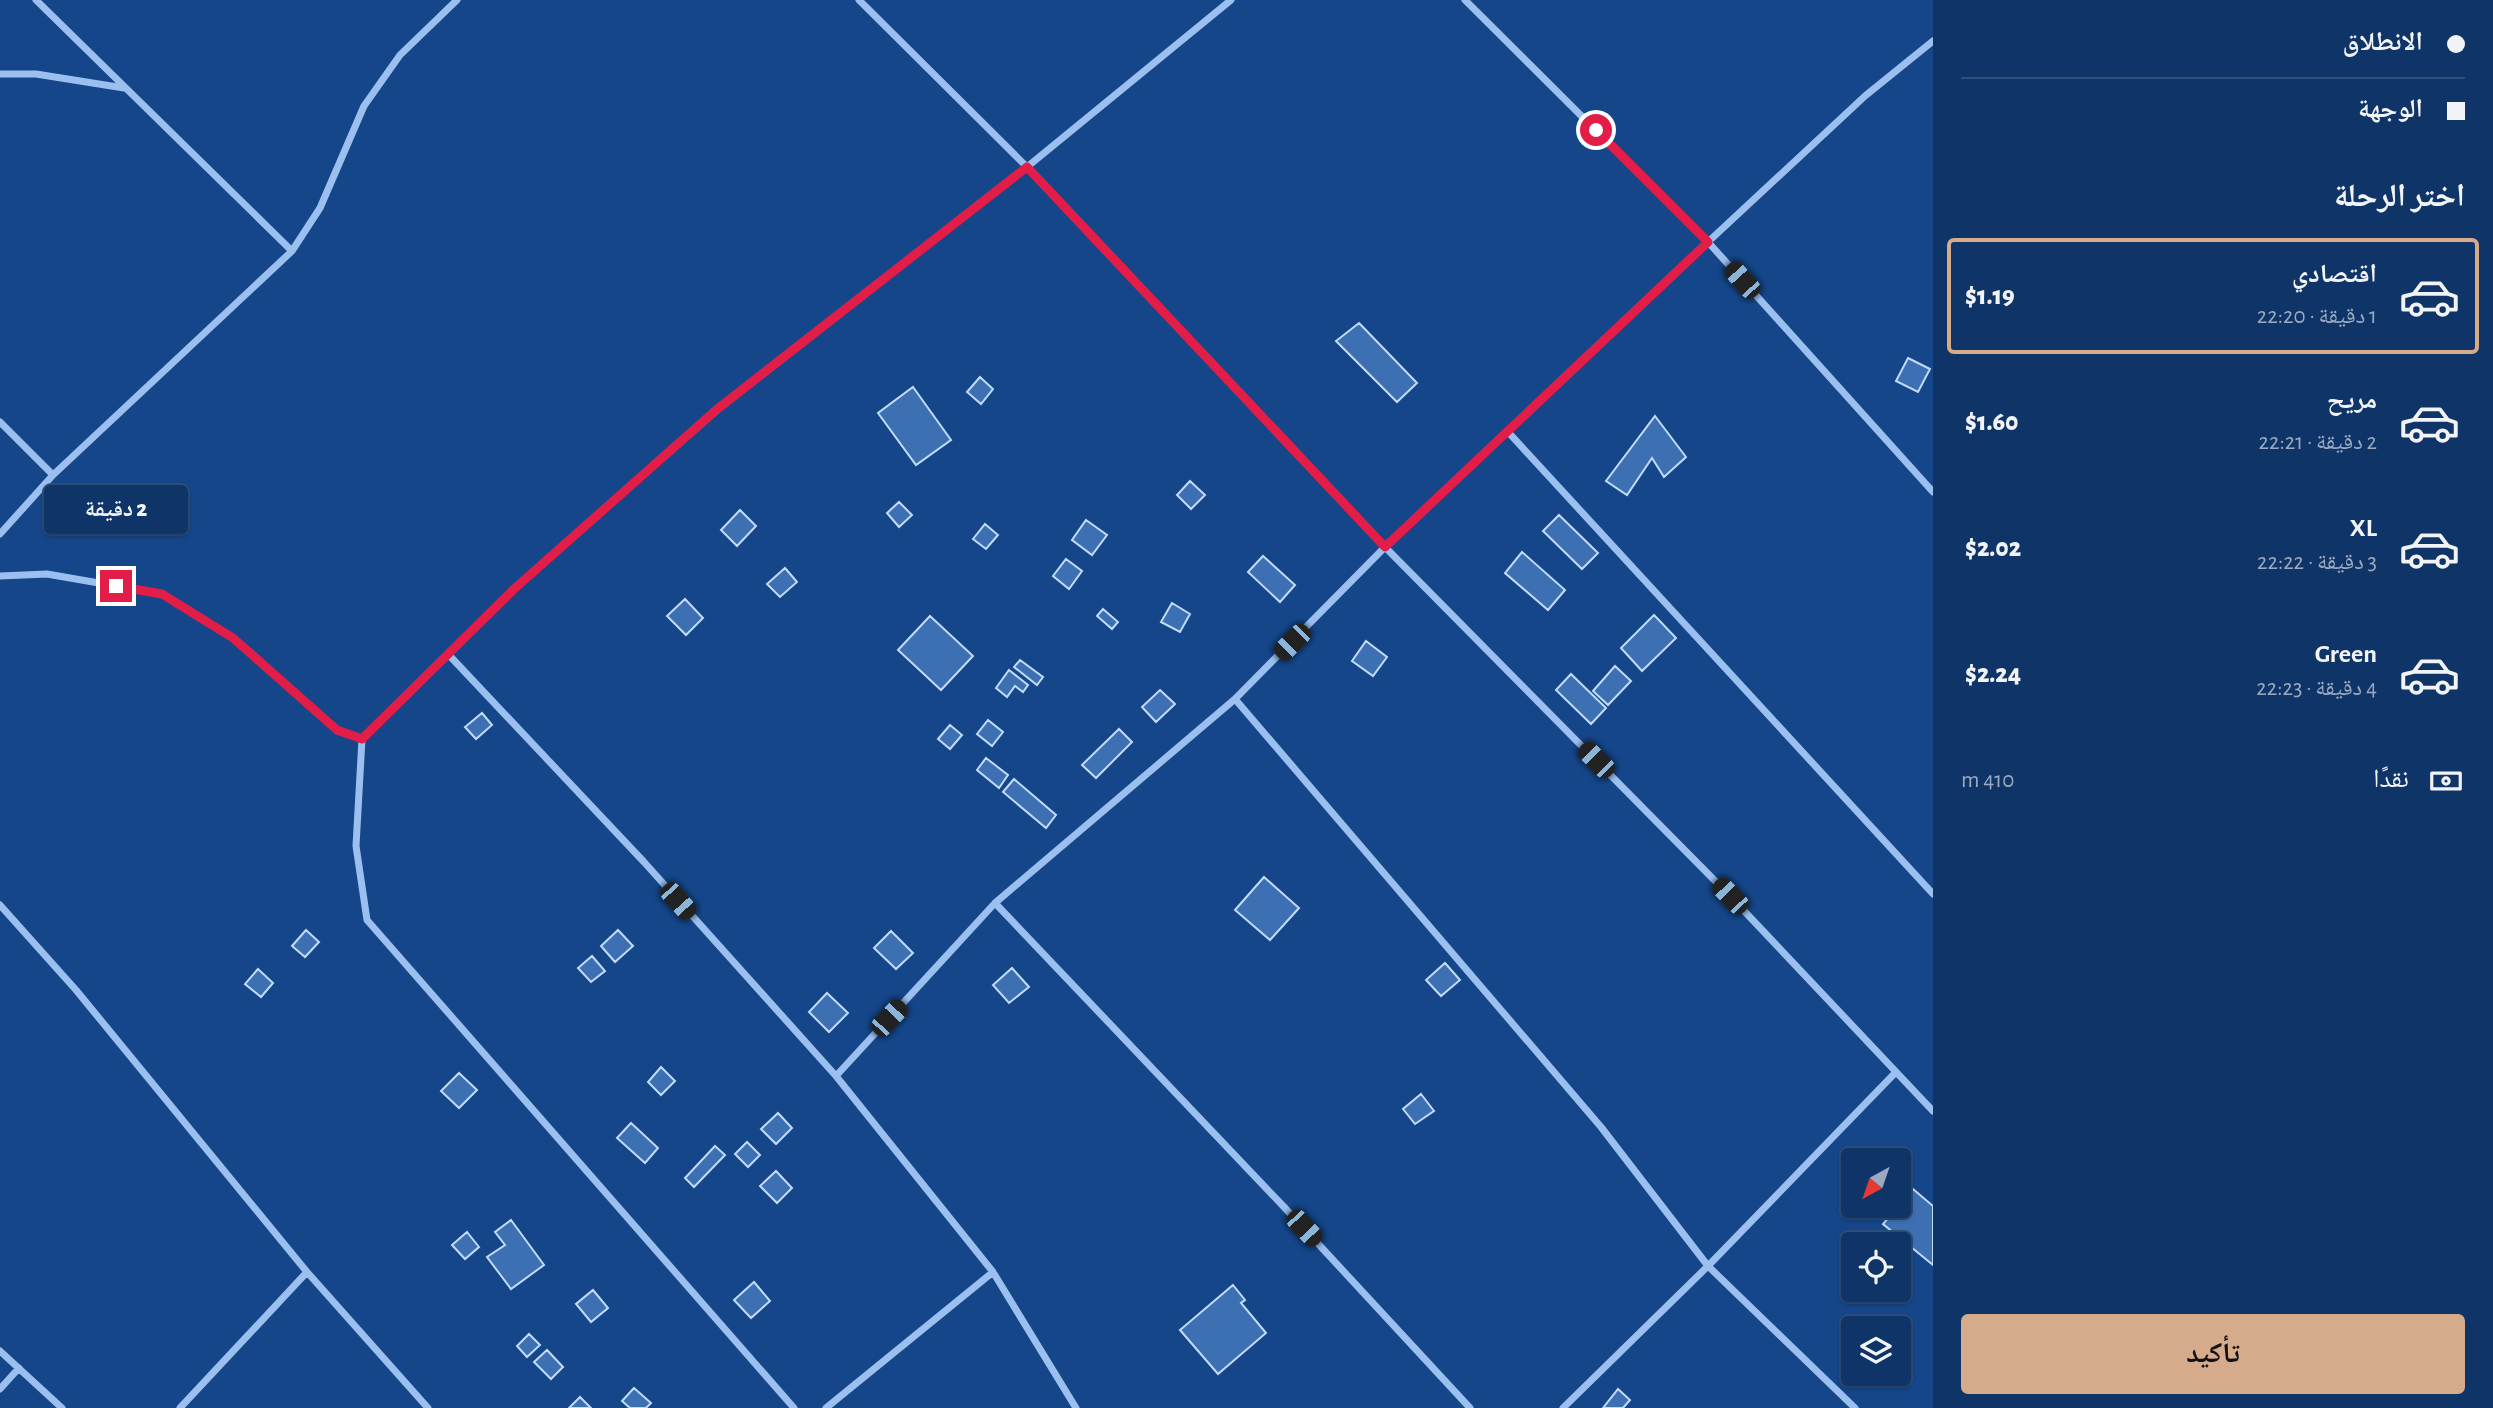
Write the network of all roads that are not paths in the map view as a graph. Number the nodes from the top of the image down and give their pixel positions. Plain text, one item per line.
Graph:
1 (36, 0) edge
2 (457, 0) edge
3 (859, 0) edge
4 (1231, 0) edge
5 (1465, 0) edge
6 (1933, 41) edge
7 (0, 74) edge
8 (125, 88) junction
9 (1027, 167) junction
10 (1708, 242) junction
11 (292, 251) junction
12 (0, 422) edge
13 (1509, 433) junction
14 (53, 475) junction
15 (1933, 492) edge
16 (0, 534) edge
17 (1385, 547) junction
18 (0, 576) edge
19 (448, 654) junction
20 (1235, 699) junction
21 (362, 739) junction
22 (1933, 894) edge
23 (995, 903) junction
24 (0, 905) edge
25 (1895, 1073) junction
26 (836, 1076) junction
27 (1933, 1111) edge
28 (1708, 1266) junction
29 (307, 1272) junction
30 (993, 1272) junction
31 (0, 1351) edge
32 (19, 1368) junction
33 (0, 1389) edge
34 (62, 1408) edge
35 (180, 1408) edge
36 (428, 1408) edge
37 (794, 1408) edge
38 (826, 1408) edge
39 (1076, 1408) edge
40 (1470, 1408) edge
41 (1563, 1408) edge
42 (1855, 1408) edge

1 - 8 street
2 - 11 street
3 - 9 street
4 - 9 street
5 - 10 street
6 - 10 street
7 - 8 street
8 - 11 street
9 - 17 street
9 - 19 street
10 - 13 street
10 - 15 street
11 - 14 street
12 - 14 street
13 - 17 street
13 - 22 street
14 - 16 street
17 - 20 street
17 - 25 street
18 - 21 street
19 - 21 street
19 - 26 street
20 - 23 street
20 - 28 street
21 - 37 street
23 - 26 street
23 - 40 street
24 - 29 street
25 - 27 street
25 - 28 street
26 - 30 street
28 - 41 street
28 - 42 street
29 - 35 street
29 - 36 street
30 - 38 street
30 - 39 street
31 - 32 street
32 - 33 street
32 - 34 street

